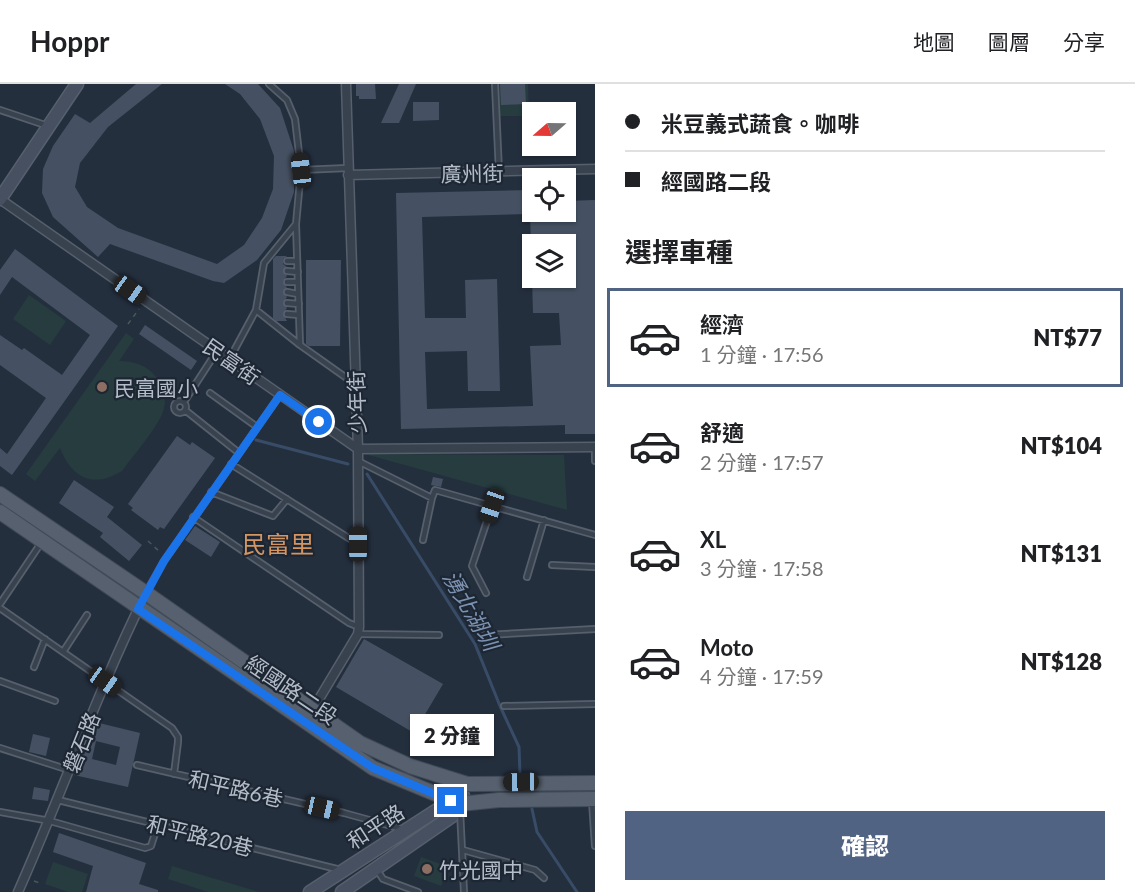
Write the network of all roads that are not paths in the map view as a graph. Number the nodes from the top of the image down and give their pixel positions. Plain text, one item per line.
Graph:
1 (77, 84) edge
2 (269, 84) edge
3 (346, 84) edge
4 (495, 84) edge
5 (0, 110) edge
6 (48, 126) junction
7 (595, 169) edge
8 (301, 170) junction
9 (348, 172) junction
10 (499, 172) junction
11 (0, 199) edge
12 (296, 224) junction
13 (287, 261) dead end
14 (297, 261) junction
15 (287, 271) dead end
16 (298, 272) junction
17 (287, 282) dead end
18 (298, 282) junction
19 (287, 292) dead end
20 (298, 294) junction
21 (287, 303) dead end
22 (299, 304) junction
23 (256, 310) junction
24 (287, 314) dead end
25 (299, 315) junction
26 (300, 345) junction
27 (218, 351) junction
28 (229, 360) junction
29 (355, 384) junction
30 (210, 393) dead end
31 (280, 395) junction
32 (184, 402) junction
33 (185, 410) junction
34 (257, 427) junction
35 (595, 447) edge
36 (358, 449) junction
37 (238, 453) junction
38 (358, 461) junction
39 (595, 461) edge
40 (231, 464) junction
41 (211, 492) junction
42 (0, 494) edge
43 (432, 498) junction
44 (287, 499) junction
45 (492, 506) junction
46 (0, 512) edge
47 (194, 517) junction
48 (544, 520) junction
49 (595, 535) edge
50 (423, 540) dead end
51 (42, 541) junction
52 (358, 544) junction
53 (552, 565) dead end
54 (595, 567) edge
55 (527, 577) dead end
56 (146, 593) junction
57 (486, 593) dead end
58 (0, 606) edge
59 (138, 609) junction
60 (87, 615) dead end
61 (595, 629) edge
62 (358, 630) junction
63 (439, 634) dead end
64 (485, 635) dead end
65 (45, 639) junction
66 (63, 651) junction
67 (34, 667) dead end
68 (0, 681) edge
69 (105, 681) junction
70 (55, 701) dead end
71 (595, 704) edge
72 (504, 706) dead end
73 (313, 709) junction
74 (0, 748) edge
75 (136, 765) dead end
76 (70, 770) junction
77 (174, 774) junction
78 (595, 783) edge
79 (467, 784) junction
80 (594, 799) edge
81 (58, 800) junction
82 (455, 802) junction
83 (0, 812) edge
84 (50, 821) junction
85 (158, 824) junction
86 (406, 829) junction
87 (595, 846) edge
88 (463, 850) junction
89 (376, 868) junction
90 (342, 870) junction
91 (544, 878) dead end
92 (18, 892) edge
93 (310, 892) edge
94 (342, 892) edge
95 (418, 892) edge
96 (464, 892) edge

1 - 6 street
2 - 8 lane
3 - 9 street, 少年街
4 - 10 lane
5 - 6 lane
6 - 11 street
7 - 10 street, 廣州街
8 - 9 lane
8 - 12 lane
9 - 10 street, 廣州街
9 - 29 street, 少年街
11 - 27 street, 民富街
12 - 14 lane
12 - 23 lane
13 - 14 lane
14 - 16 lane
15 - 16 lane
16 - 18 lane
17 - 18 lane
18 - 20 lane
19 - 20 lane
20 - 22 lane
21 - 22 lane
22 - 25 lane
23 - 26 lane
23 - 28 lane
24 - 25 lane
25 - 26 lane
26 - 29 lane
27 - 28 street, 民富街
27 - 32 lane
28 - 31 street, 民富街
29 - 36 street, 少年街
30 - 34 lane
31 - 34 lane
31 - 36 street, 民富街
32 - 33 lane
32 - 33 lane
33 - 37 lane
34 - 37 lane
35 - 36 street
35 - 39 lane
36 - 38 street, 少年街
37 - 40 lane
38 - 43 lane
38 - 52 street, 少年街
40 - 41 lane
40 - 44 lane
41 - 44 lane
41 - 47 lane
42 - 56 main road, 經國路二段
43 - 45 lane
43 - 50 lane
44 - 52 lane
45 - 48 lane
45 - 57 lane
46 - 51 main road, 經國路二段
47 - 56 lane
47 - 62 lane
48 - 49 lane
48 - 55 lane
51 - 58 lane
51 - 59 main road, 經國路二段
52 - 62 street, 少年街
53 - 54 lane
56 - 59 street, 磐石路
56 - 73 main road, 經國路二段
58 - 65 lane
59 - 69 street, 磐石路
59 - 82 main road, 經國路二段
60 - 66 lane
61 - 64 lane
62 - 63 lane
62 - 73 street
65 - 66 lane
65 - 67 lane
66 - 69 lane
68 - 70 lane
69 - 76 street, 磐石路
69 - 77 lane
71 - 72 lane
73 - 79 main road, 經國路二段
74 - 76 lane
75 - 77 lane, 和平路6巷
76 - 81 street, 磐石路
77 - 86 lane, 和平路6巷
78 - 79 main road, 經國路二段
79 - 82 street, 和平路
80 - 82 main road, 經國路二段
80 - 87 lane
81 - 84 street, 磐石路
81 - 85 lane, 和平路20巷
82 - 86 street, 和平路
82 - 88 lane
82 - 89 street, 和平路
83 - 84 lane
84 - 85 lane
84 - 92 street, 磐石路
85 - 90 lane, 和平路20巷
86 - 90 street, 和平路
88 - 91 lane
88 - 96 lane
89 - 94 street, 和平路
89 - 95 lane
90 - 93 street, 和平路

